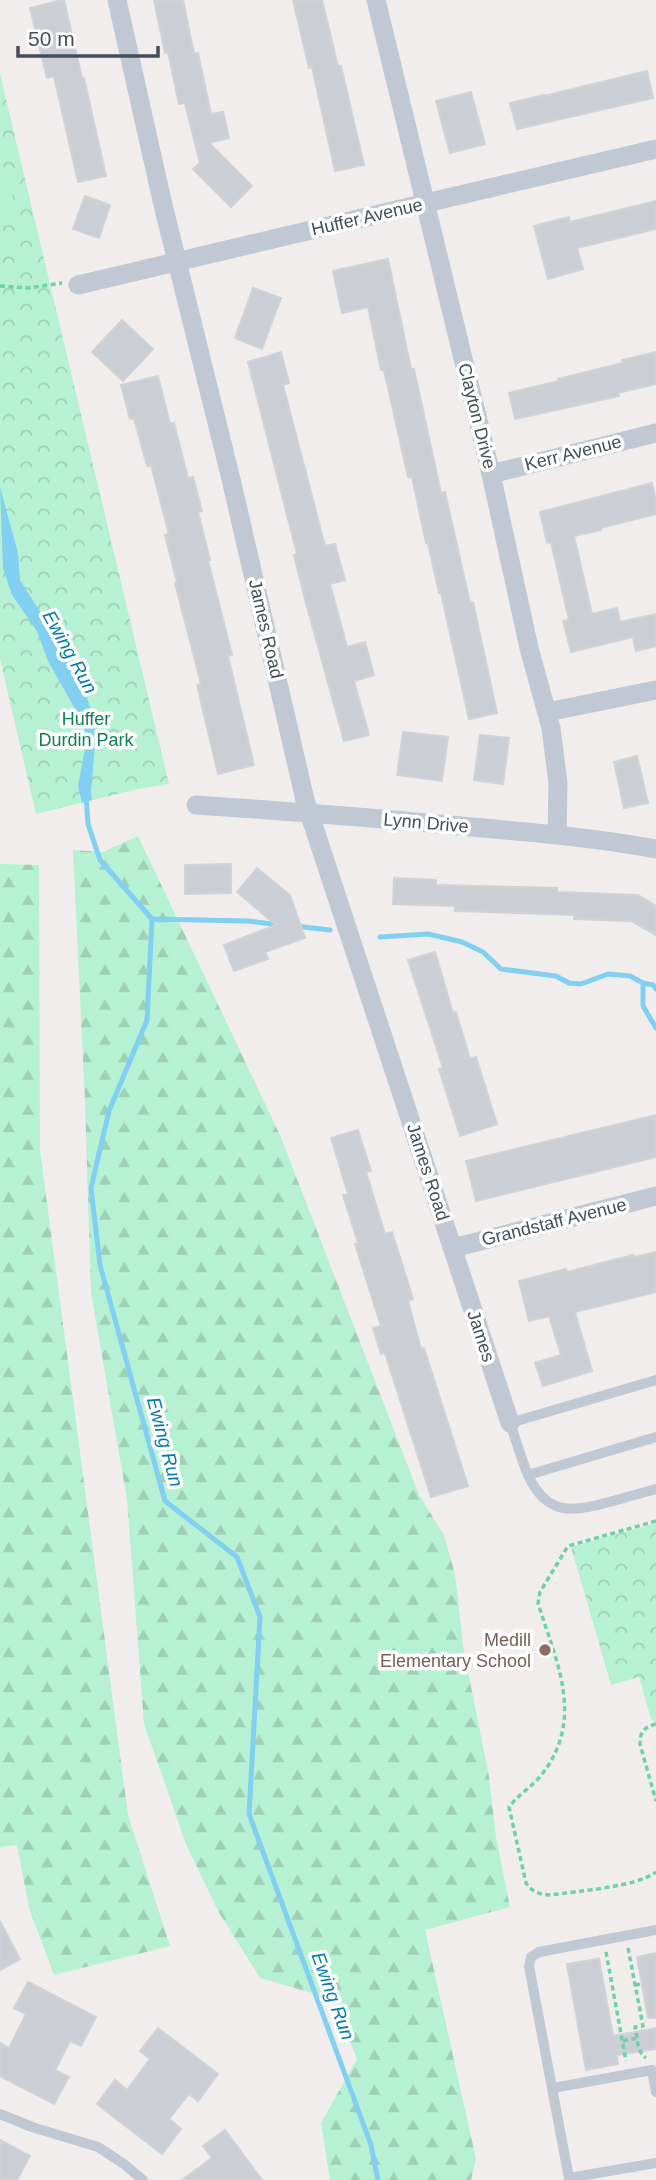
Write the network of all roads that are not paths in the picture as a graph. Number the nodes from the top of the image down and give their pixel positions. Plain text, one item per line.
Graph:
1 (117, 0) edge
2 (376, 0) edge
3 (656, 149) edge
4 (425, 204) junction
5 (178, 262) junction
6 (78, 285) road end
7 (656, 433) edge
8 (491, 474) junction
9 (656, 690) edge
10 (547, 712) junction
11 (196, 805) dead end
12 (309, 813) junction
13 (557, 835) junction
14 (656, 849) edge
15 (656, 1196) edge
16 (453, 1248) junction
17 (656, 1380) edge
18 (510, 1423) junction
19 (656, 1437) edge
20 (528, 1475) junction
21 (656, 1489) edge
22 (656, 1930) edge
23 (553, 2088) junction
24 (656, 2092) edge
25 (0, 2114) edge
26 (656, 2164) edge
27 (143, 2180) edge

1 - 5 street, James Road
2 - 4 street, Clayton Drive
3 - 4 street, Huffer Avenue
4 - 5 street, Huffer Avenue
4 - 8 street, Clayton Drive
5 - 6 street, Huffer Avenue
5 - 12 street, James Road
7 - 8 street, Kerr Avenue
8 - 10 street, Clayton Drive
9 - 10 street
10 - 13 street, Clayton Drive
11 - 12 street, Lynn Drive
12 - 13 street, Lynn Drive
12 - 16 street, James Road
13 - 14 street, Lynn Drive
15 - 16 street, Grandstaff Avenue
16 - 18 street, James
17 - 18 lane
18 - 20 lane
19 - 20 lane
20 - 21 lane
22 - 23 lane
23 - 24 lane
23 - 26 lane
25 - 27 lane

